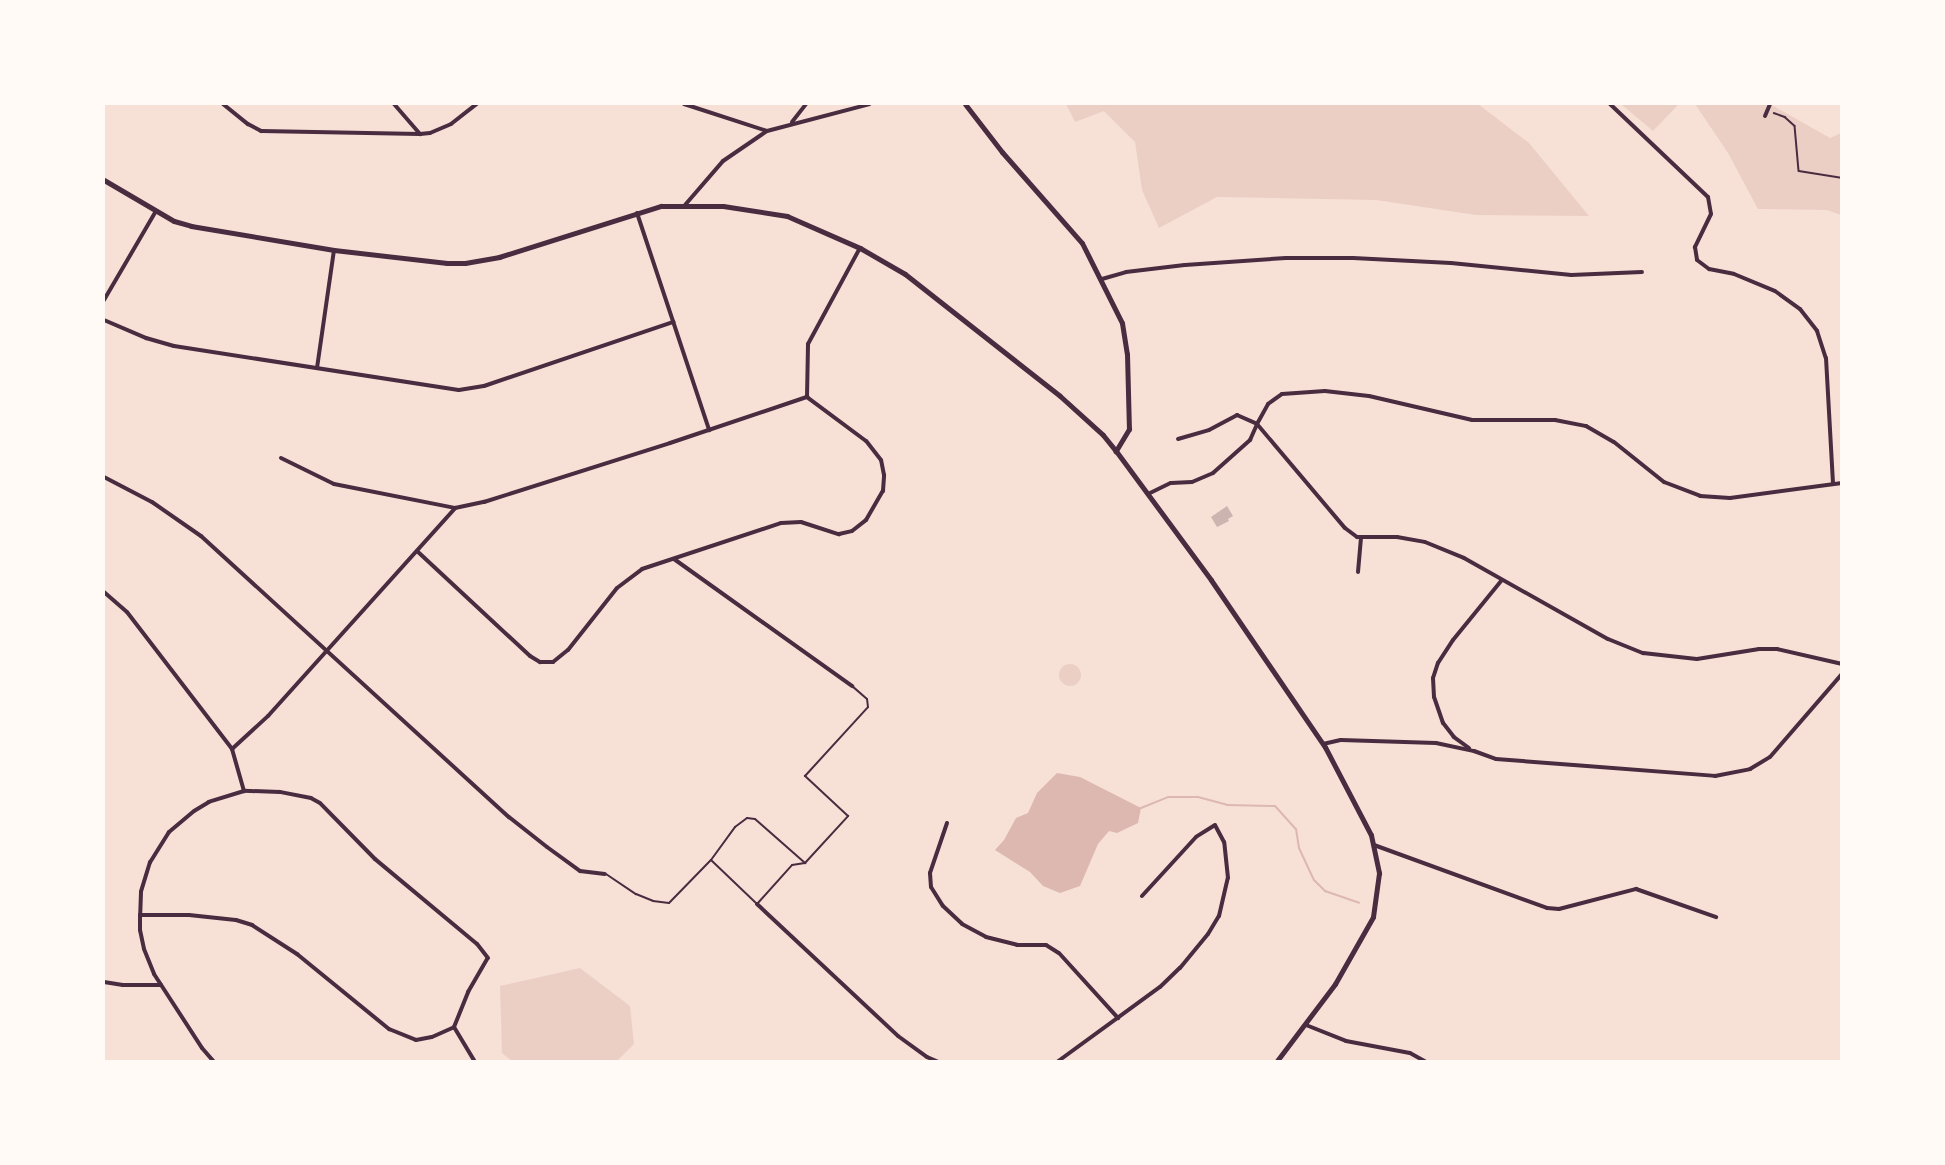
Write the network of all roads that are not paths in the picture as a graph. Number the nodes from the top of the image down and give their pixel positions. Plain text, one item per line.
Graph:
1 (223, 104) edge
2 (394, 104) edge
3 (477, 104) edge
4 (684, 104) edge
5 (806, 104) edge
6 (870, 104) edge
7 (965, 104) edge
8 (1610, 104) edge
9 (1770, 104) edge
10 (1765, 116) road end
11 (790, 123) junction
12 (767, 130) junction
13 (420, 134) junction
14 (104, 180) edge
15 (685, 205) junction
16 (156, 211) junction
17 (637, 212) junction
18 (860, 248) junction
19 (334, 250) junction
20 (1642, 272) dead end
21 (1102, 279) junction
22 (104, 300) edge
23 (104, 320) edge
24 (673, 322) junction
25 (317, 368) junction
26 (807, 397) junction
27 (1257, 424) junction
28 (709, 430) junction
29 (1178, 439) dead end
30 (1116, 451) junction
31 (281, 458) dead end
32 (104, 477) edge
33 (1842, 483) edge
34 (1833, 484) junction
35 (1148, 494) junction
36 (455, 508) junction
37 (1361, 538) junction
38 (417, 550) junction
39 (673, 559) junction
40 (1358, 572) dead end
41 (1502, 580) junction
42 (104, 592) edge
43 (326, 651) junction
44 (1842, 664) edge
45 (1842, 674) edge
46 (852, 686) joint
47 (1323, 744) junction
48 (232, 749) junction
49 (1474, 751) junction
50 (244, 791) junction
51 (947, 823) dead end
52 (1374, 845) junction
53 (711, 860) junction
54 (805, 863) junction
55 (605, 873) joint
56 (1142, 896) dead end
57 (757, 904) junction
58 (140, 915) junction
59 (1716, 917) dead end
60 (104, 982) edge
61 (161, 985) junction
62 (1118, 1018) junction
63 (1306, 1025) junction
64 (454, 1027) junction
65 (214, 1062) edge
66 (475, 1062) edge
67 (938, 1062) edge
68 (1057, 1062) edge
69 (1276, 1062) edge
70 (1426, 1062) edge

1 - 13 street
2 - 13 street
3 - 13 street
4 - 12 street
5 - 11 street
6 - 11 street
7 - 21 street
8 - 34 street
9 - 10 street
11 - 12 street
12 - 15 street
14 - 16 street
15 - 17 street
15 - 18 street
16 - 19 street
16 - 22 street
17 - 19 street
17 - 24 street
18 - 26 street
18 - 30 street
19 - 25 street
20 - 21 street
21 - 30 street
23 - 25 street
24 - 25 street
24 - 28 street
26 - 28 street
26 - 39 street
27 - 29 street
27 - 34 street
27 - 35 street
27 - 37 street
28 - 36 street
30 - 35 street
31 - 36 street
32 - 43 street
33 - 34 street
35 - 47 street
36 - 38 street
37 - 40 street
37 - 41 street
38 - 39 street
38 - 43 street
39 - 46 street
41 - 44 street
41 - 49 street
42 - 48 street
43 - 48 street
43 - 55 street
45 - 49 street
46 - 54 lane
47 - 49 street
47 - 52 street
48 - 50 street
50 - 58 street
50 - 64 street
51 - 62 street
52 - 59 street
52 - 63 street
53 - 54 lane
53 - 55 lane
53 - 57 lane
54 - 57 lane
56 - 62 street
57 - 67 street
58 - 61 street
58 - 64 street
60 - 61 street
61 - 65 street
62 - 68 street
63 - 69 street
63 - 70 street
64 - 66 street

